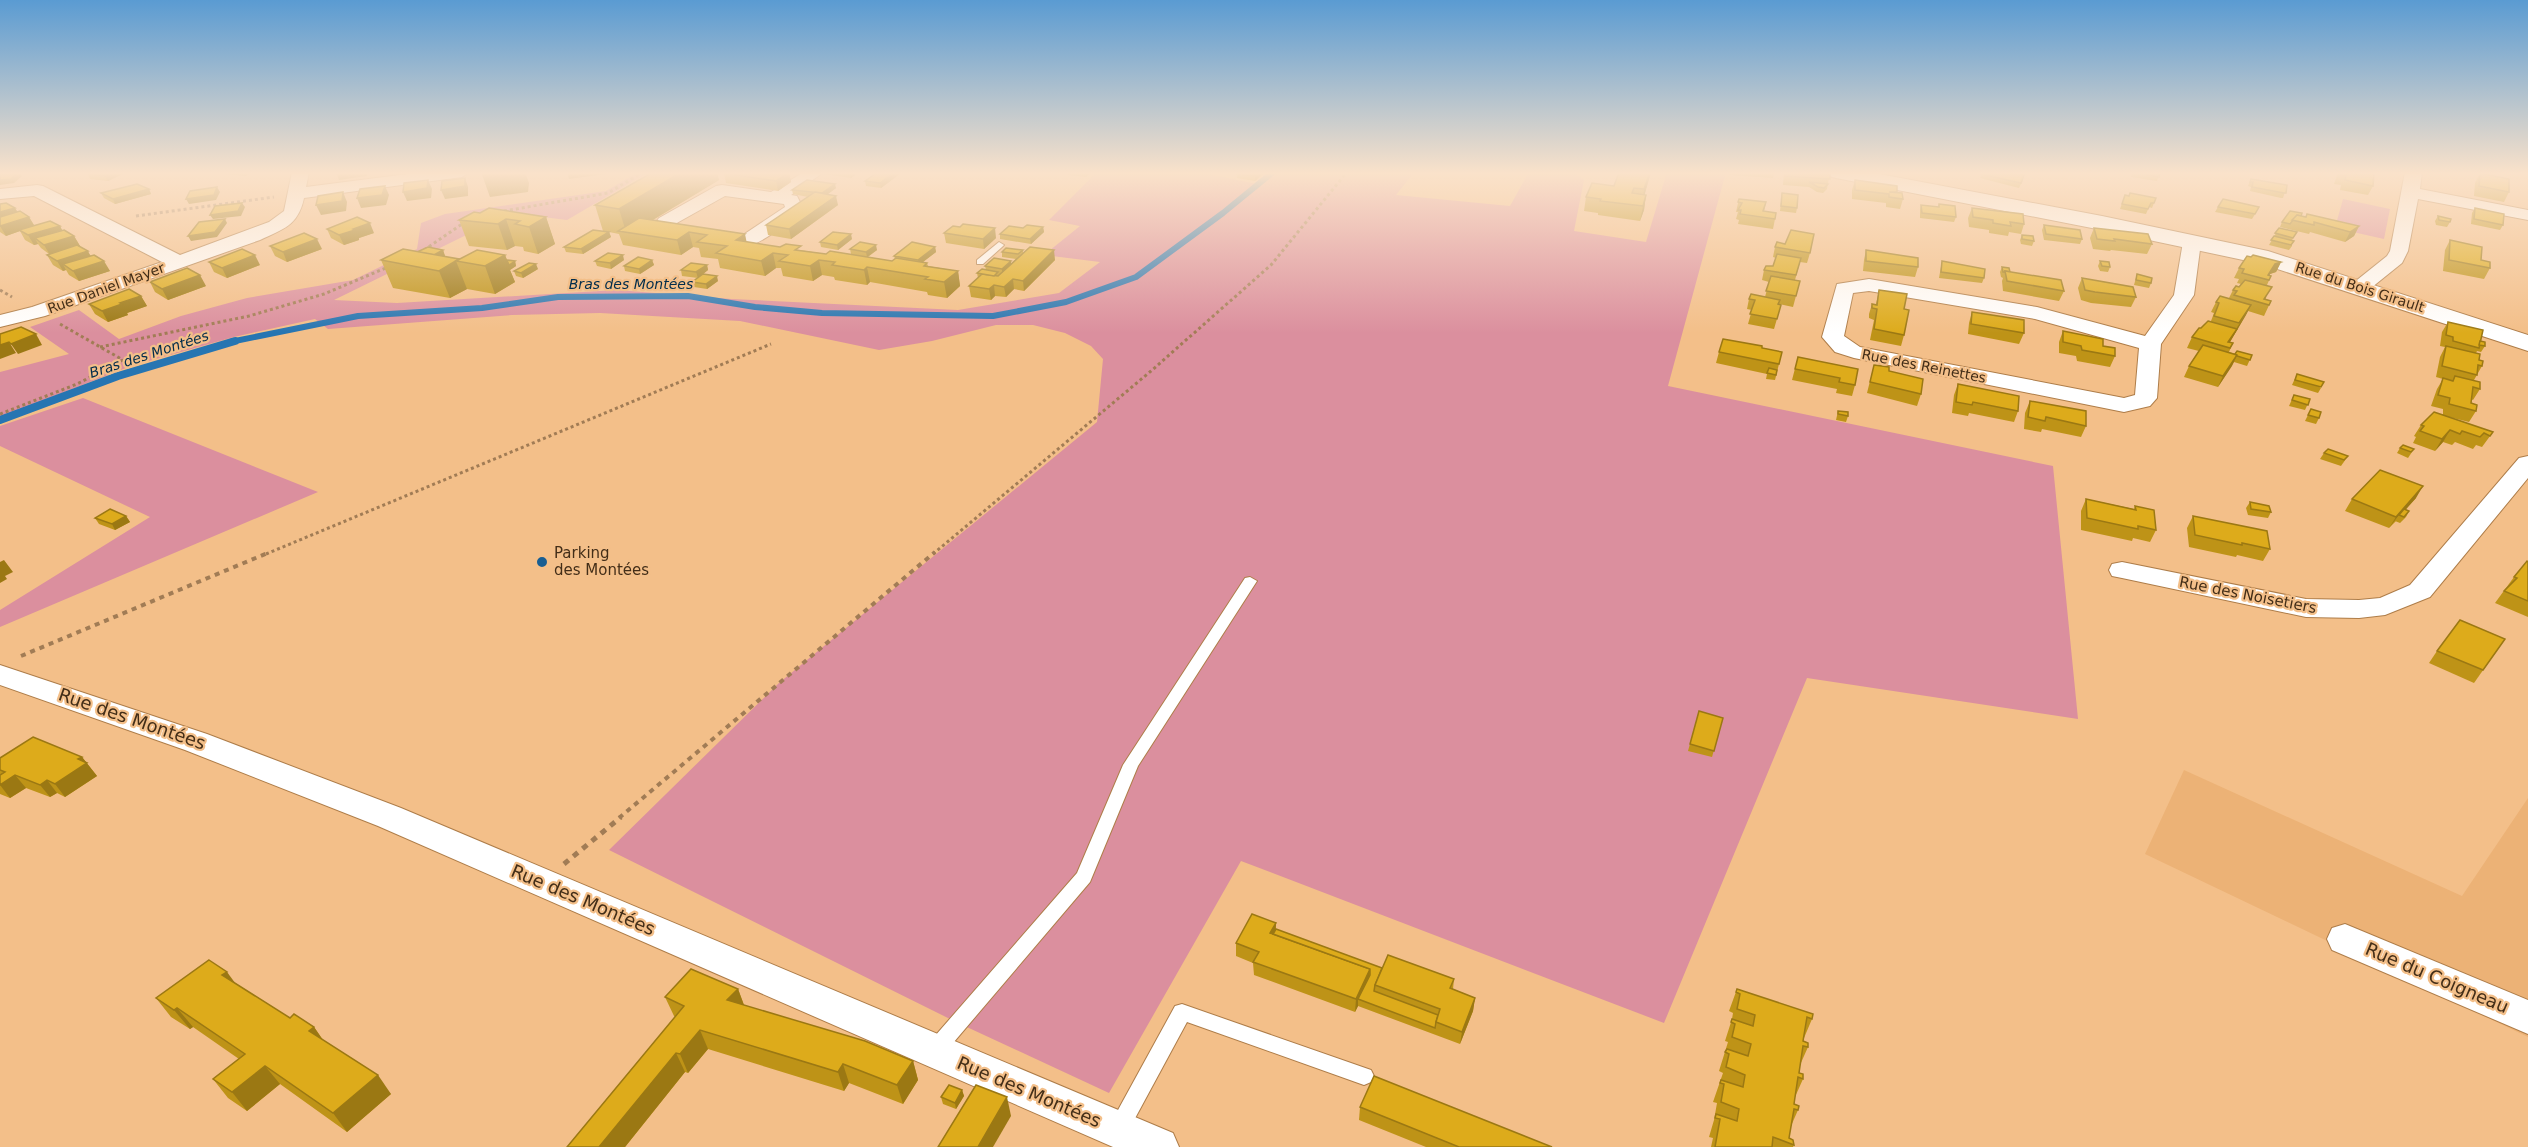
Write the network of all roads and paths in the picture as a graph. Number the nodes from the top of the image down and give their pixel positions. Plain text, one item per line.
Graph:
1 (106, 226) edge
2 (276, 226) edge
3 (458, 226) edge
4 (667, 226) edge
5 (771, 226) edge
6 (1303, 226) edge
7 (2108, 226) edge
8 (2404, 226) edge
9 (2192, 242) junction
10 (999, 245) dead end
11 (422, 251) edge
12 (178, 262) junction
13 (980, 262) dead end
14 (395, 264) edge
15 (2360, 288) junction
16 (38, 312) junction
17 (0, 321) edge
18 (2528, 343) edge
19 (771, 344) dead end
20 (2151, 344) junction
21 (100, 347) junction
22 (0, 414) edge
23 (2528, 463) edge
24 (2122, 570) dead end
25 (1250, 581) dead end
26 (8, 667) edge
27 (543, 883) junction
28 (2345, 939) dead end
29 (2528, 1017) edge
30 (933, 1052) junction
31 (1364, 1076) dead end
32 (1118, 1130) junction
33 (1158, 1147) edge

1 - 12 street
2 - 12 street, Rue Daniel Mayer
3 - 11 path
4 - 5 street
6 - 27 path
7 - 9 street, Rue du Bois Girault
8 - 15 street
9 - 15 street, Rue du Bois Girault
9 - 20 street, Rue des Reinettes
10 - 13 lane
12 - 16 street, Rue Daniel Mayer
14 - 21 path
15 - 18 street, Rue du Bois Girault
16 - 17 street, Rue Daniel Mayer
16 - 21 path
19 - 26 path
20 - 20 street, Rue des Reinettes
21 - 22 path
23 - 24 street, Rue des Noisetiers
25 - 30 lane
26 - 27 street, Rue des Montées
27 - 30 street, Rue des Montées
28 - 29 street, Rue du Coigneau
30 - 32 street, Rue des Montées
31 - 32 lane
32 - 33 street, Rue des Montées

